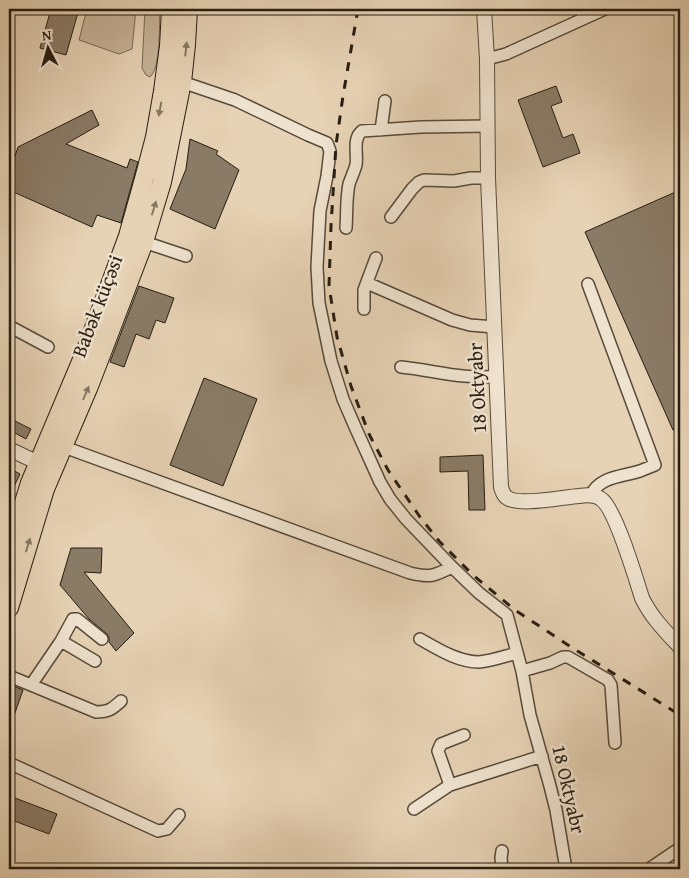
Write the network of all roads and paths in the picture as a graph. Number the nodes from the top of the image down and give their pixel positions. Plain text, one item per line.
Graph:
1 (171, 9) edge
2 (188, 9) edge
3 (484, 9) edge
4 (605, 9) edge
5 (487, 59) junction
6 (182, 82) junction
7 (385, 101) dead end
8 (488, 126) junction
9 (381, 130) junction
10 (488, 178) junction
11 (391, 217) dead end
12 (346, 228) dead end
13 (144, 242) junction
14 (186, 256) dead end
15 (376, 258) dead end
16 (367, 283) junction
17 (588, 284) dead end
18 (364, 309) dead end
19 (9, 326) edge
20 (494, 327) junction
21 (48, 347) dead end
22 (401, 367) dead end
23 (497, 376) junction
24 (64, 447) junction
25 (9, 449) edge
26 (46, 467) junction
27 (592, 495) junction
28 (9, 550) edge
29 (452, 567) junction
30 (9, 608) edge
31 (102, 639) dead end
32 (420, 639) dead end
33 (61, 641) junction
34 (680, 647) edge
35 (517, 653) junction
36 (95, 661) dead end
37 (522, 671) junction
38 (9, 676) edge
39 (31, 684) junction
40 (121, 701) dead end
41 (464, 735) dead end
42 (615, 744) dead end
43 (542, 756) junction
44 (9, 764) edge
45 (450, 785) junction
46 (414, 809) dead end
47 (179, 815) dead end
48 (680, 848) edge
49 (502, 851) dead end
50 (502, 869) edge
51 (566, 869) edge
52 (648, 869) edge

1 -> 26 main road, Babək küçəsi
6 -> 2 main road, Babək küçəsi
3 - 5 street, 18 Oktyabr
4 - 5 street
5 - 8 street, 18 Oktyabr
13 -> 6 main road, Babək küçəsi
6 - 29 street, 18 Oktyabr
7 - 9 street
8 - 9 street
8 - 10 street, 18 Oktyabr
9 - 12 street
10 - 11 street
10 - 20 street, 18 Oktyabr
13 - 14 street
24 -> 13 main road, Babək küçəsi
15 - 16 street
16 - 18 street
16 - 20 street
17 - 27 street
19 - 21 street
20 - 23 street, 18 Oktyabr
22 - 23 street
23 - 27 street, 18 Oktyabr
24 - 26 main road, Babək küçəsi
24 - 29 street
25 - 26 street
26 - 28 main road, Babək küçəsi
30 -> 26 main road, Babək küçəsi
27 - 34 street
29 - 35 street, 18 Oktyabr
31 - 33 street
32 - 35 street
33 - 36 street
33 - 39 street
35 - 37 street, 18 Oktyabr
37 - 42 street
37 - 43 street, 18 Oktyabr
38 - 39 street
39 - 40 street
41 - 45 street
43 - 45 street
43 - 51 street, 18 Oktyabr
44 - 47 street
45 - 46 street
48 - 52 street
49 - 50 street

